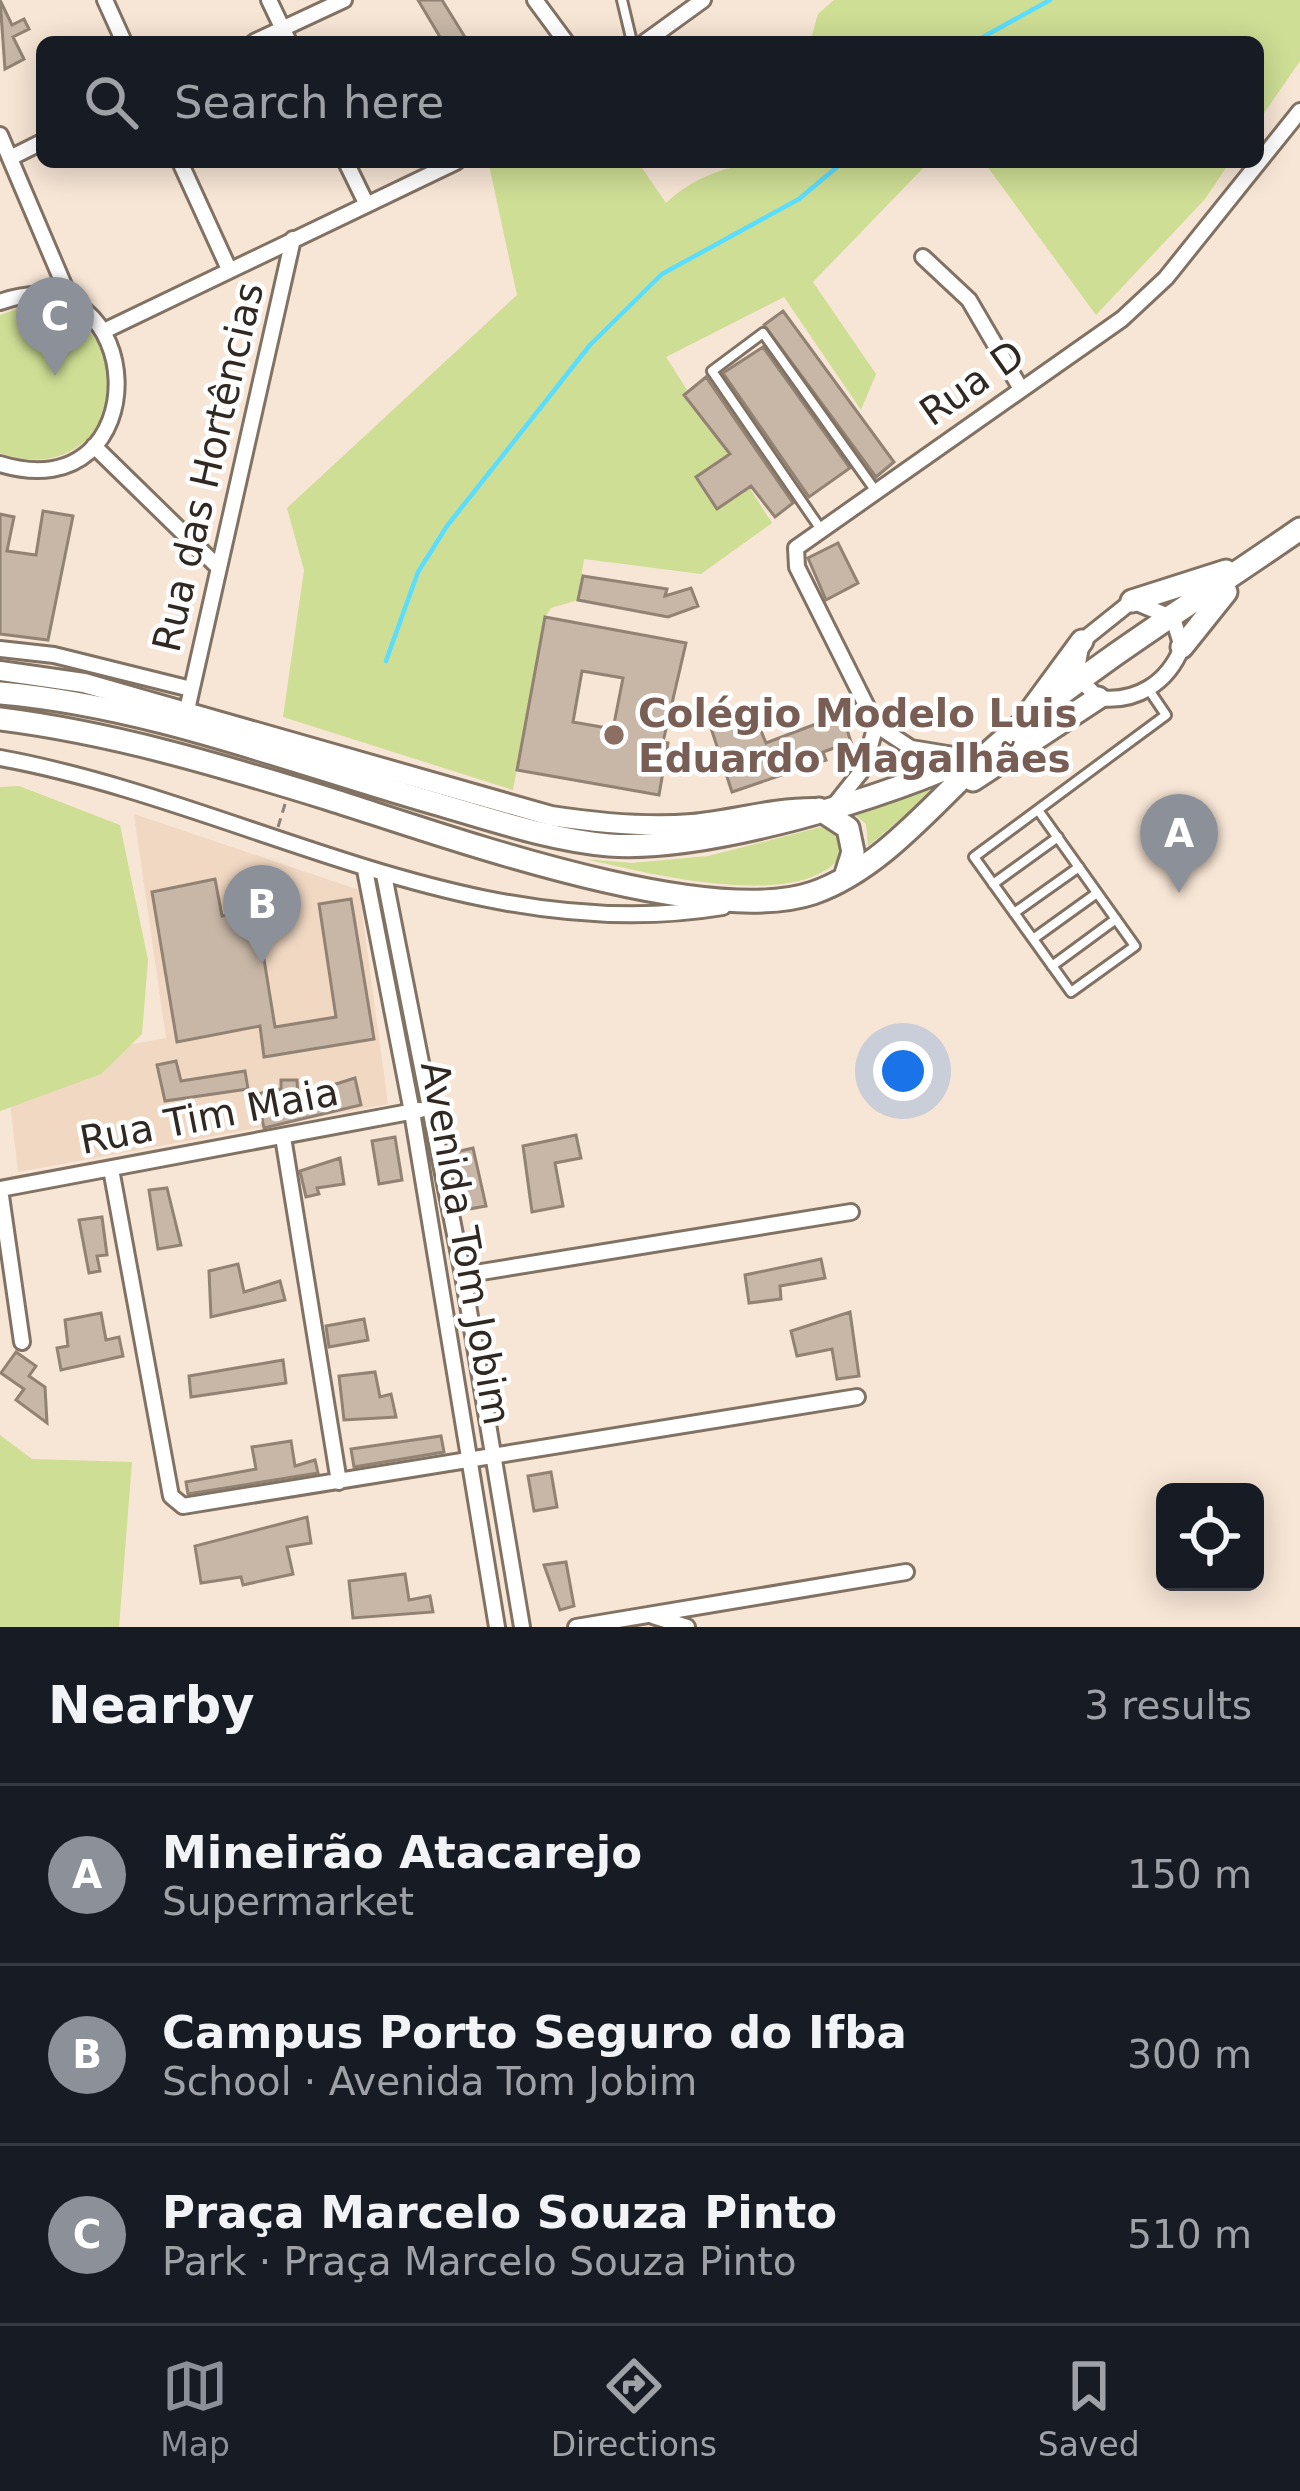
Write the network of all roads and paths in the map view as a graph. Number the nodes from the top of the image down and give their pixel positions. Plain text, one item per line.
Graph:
1 (105, 0) edge
2 (269, 0) edge
3 (344, 0) edge
4 (535, 0) edge
5 (622, 0) edge
6 (703, 0) edge
7 (121, 36) edge
8 (285, 36) edge
9 (562, 36) edge
10 (631, 36) edge
11 (653, 36) edge
12 (1300, 111) edge
13 (0, 135) edge
14 (36, 145) edge
15 (1264, 156) edge
16 (10, 158) junction
17 (183, 168) edge
18 (349, 168) edge
19 (443, 168) edge
20 (1254, 168) edge
21 (367, 203) junction
22 (293, 238) junction
23 (923, 257) dead end
24 (228, 267) junction
25 (0, 302) edge
26 (72, 304) junction
27 (104, 332) junction
28 (1021, 389) junction
29 (94, 446) junction
30 (0, 464) edge
31 (875, 490) junction
32 (820, 528) junction
33 (1300, 530) edge
34 (1260, 557) junction
35 (218, 568) junction
36 (1132, 601) junction
37 (1172, 618) junction
38 (1082, 641) junction
39 (1182, 647) junction
40 (0, 649) edge
41 (0, 671) edge
42 (1080, 683) junction
43 (191, 688) junction
44 (1149, 688) junction
45 (0, 693) edge
46 (1098, 698) junction
47 (187, 710) junction
48 (0, 719) edge
49 (876, 724) junction
50 (1019, 727) junction
51 (1000, 742) junction
52 (334, 756) junction
53 (971, 757) junction
54 (0, 758) edge
55 (946, 795) junction
56 (420, 799) junction
57 (827, 806) junction
58 (1038, 810) junction
59 (1058, 837) junction
60 (1079, 867) junction
61 (365, 870) junction
62 (846, 874) junction
63 (384, 875) junction
64 (993, 884) junction
65 (1097, 893) junction
66 (769, 900) junction
67 (1014, 914) junction
68 (1116, 919) junction
69 (1033, 940) junction
70 (1052, 966) junction
71 (430, 1108) junction
72 (412, 1112) junction
73 (283, 1136) junction
74 (111, 1169) junction
75 (0, 1189) edge
76 (851, 1212) dead end
77 (438, 1267) junction
78 (462, 1269) junction
79 (22, 1342) dead end
80 (857, 1397) dead end
81 (496, 1459) junction
82 (469, 1463) junction
83 (339, 1482) junction
84 (906, 1572) dead end
85 (515, 1586) junction
86 (491, 1590) junction
87 (648, 1614) junction
88 (497, 1627) edge
89 (522, 1627) edge
90 (576, 1627) edge
91 (687, 1627) edge

1 - 7 street
2 - 8 street
3 - 8 street
4 - 9 street
5 - 10 lane
6 - 11 street
12 - 15 street, Rua D
13 - 16 street
14 - 16 street
16 - 26 street
17 - 24 street
18 - 21 street
19 - 21 street
20 - 28 street, Rua D
21 - 22 street
22 - 24 street
22 - 35 street, Rua das Hortências
23 - 28 street
24 - 27 street
25 - 26 street
26 - 27 street
27 - 29 street
28 - 31 street, Rua D
29 - 30 street
29 - 35 street
31 - 32 street, Rua D
31 - 32 lane
32 - 49 street
33 - 34 main road
34 - 36 main road
34 - 37 main road
34 - 39 main road
35 - 43 street, Rua das Hortências
36 - 37 street
36 - 38 street
37 - 39 street
37 - 42 main road
38 - 42 street
38 - 50 main road
39 - 44 street
40 - 43 street
41 - 47 street
42 - 46 street
42 - 50 main road
43 - 47 street, Rua das Hortências
44 - 46 street
44 - 58 lane
45 - 56 main road
46 - 55 main road
47 - 52 street
48 - 66 main road
49 - 53 street
49 - 57 street
50 - 51 main road
51 - 53 main road
51 - 55 main road
52 - 56 main road
52 - 57 street
53 - 57 main road
54 - 61 street
55 - 62 main road
56 - 57 main road
57 - 62 main road
58 - 59 lane
58 - 64 lane
59 - 60 lane
59 - 64 lane
60 - 65 lane
60 - 67 lane
61 - 63 street
61 - 72 street, Avenida Tom Jobim
62 - 66 main road
63 - 66 street
63 - 71 street, Avenida Tom Jobim
64 - 67 lane
65 - 68 lane
65 - 69 lane
67 - 69 lane
68 - 70 lane
68 - 70 lane
69 - 70 lane
71 - 72 street, Rua Tim Maia
71 - 78 street, Avenida Tom Jobim
72 - 73 street, Rua Tim Maia
72 - 77 street, Avenida Tom Jobim
73 - 74 street, Rua Tim Maia
73 - 83 street
74 - 75 street, Rua Tim Maia
74 - 83 street
75 - 79 street
76 - 78 street
77 - 78 street
77 - 82 street, Avenida Tom Jobim
78 - 81 street, Avenida Tom Jobim
80 - 81 street
81 - 82 street
81 - 85 street, Avenida Tom Jobim
82 - 83 street
82 - 86 street, Avenida Tom Jobim
84 - 87 street
85 - 86 street
85 - 89 street, Avenida Tom Jobim
86 - 88 street, Avenida Tom Jobim
87 - 90 street
87 - 91 street

